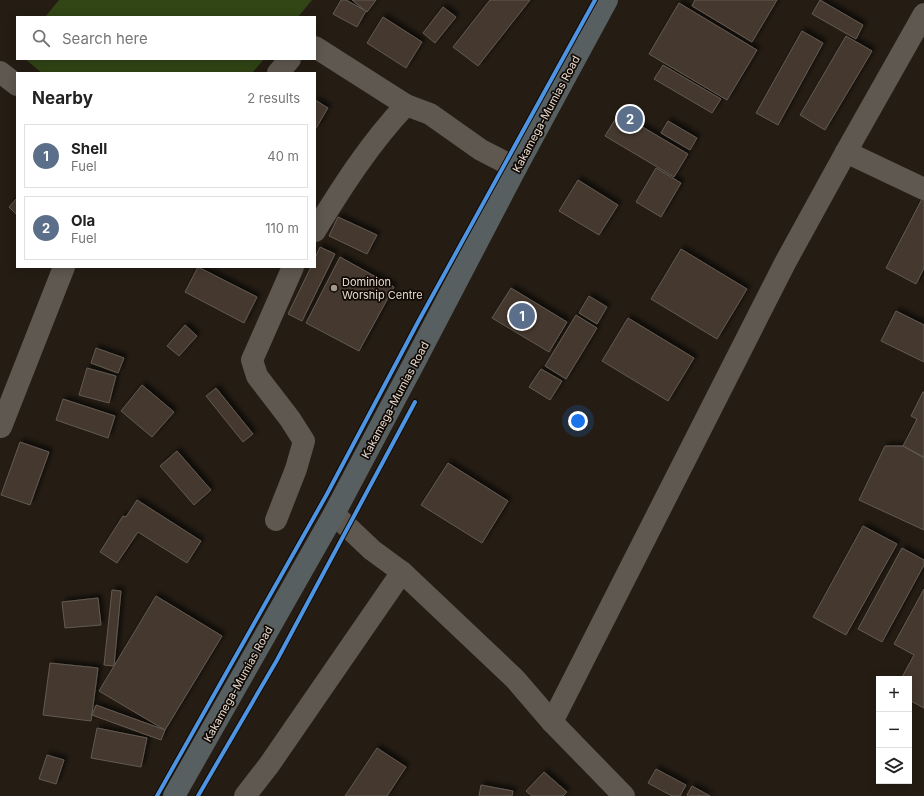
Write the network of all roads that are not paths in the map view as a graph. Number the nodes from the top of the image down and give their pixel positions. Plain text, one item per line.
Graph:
1 (607, 0) edge
2 (915, 0) edge
3 (924, 6) edge
4 (924, 14) edge
5 (316, 49) edge
6 (289, 60) edge
7 (0, 72) edge
8 (279, 72) edge
9 (16, 84) edge
10 (406, 105) junction
11 (846, 152) junction
12 (516, 168) junction
13 (924, 189) edge
14 (316, 229) edge
15 (64, 268) edge
16 (293, 268) edge
17 (1, 426) edge
18 (334, 514) junction
19 (276, 520) dead end
20 (402, 572) junction
21 (552, 722) junction
22 (174, 796) edge
23 (245, 796) edge
24 (624, 796) edge

1 - 12 highway, Kakamega-Mumias Road
2 - 3 street
4 - 11 street
5 - 10 street
6 - 8 street
7 - 9 street
10 - 12 street
10 - 14 street
11 - 13 street
11 - 21 street
12 - 18 highway, Kakamega-Mumias Road
15 - 17 street
16 - 19 street
18 - 20 street
18 - 22 highway, Kakamega-Mumias Road
20 - 21 street
20 - 23 street
21 - 24 street

